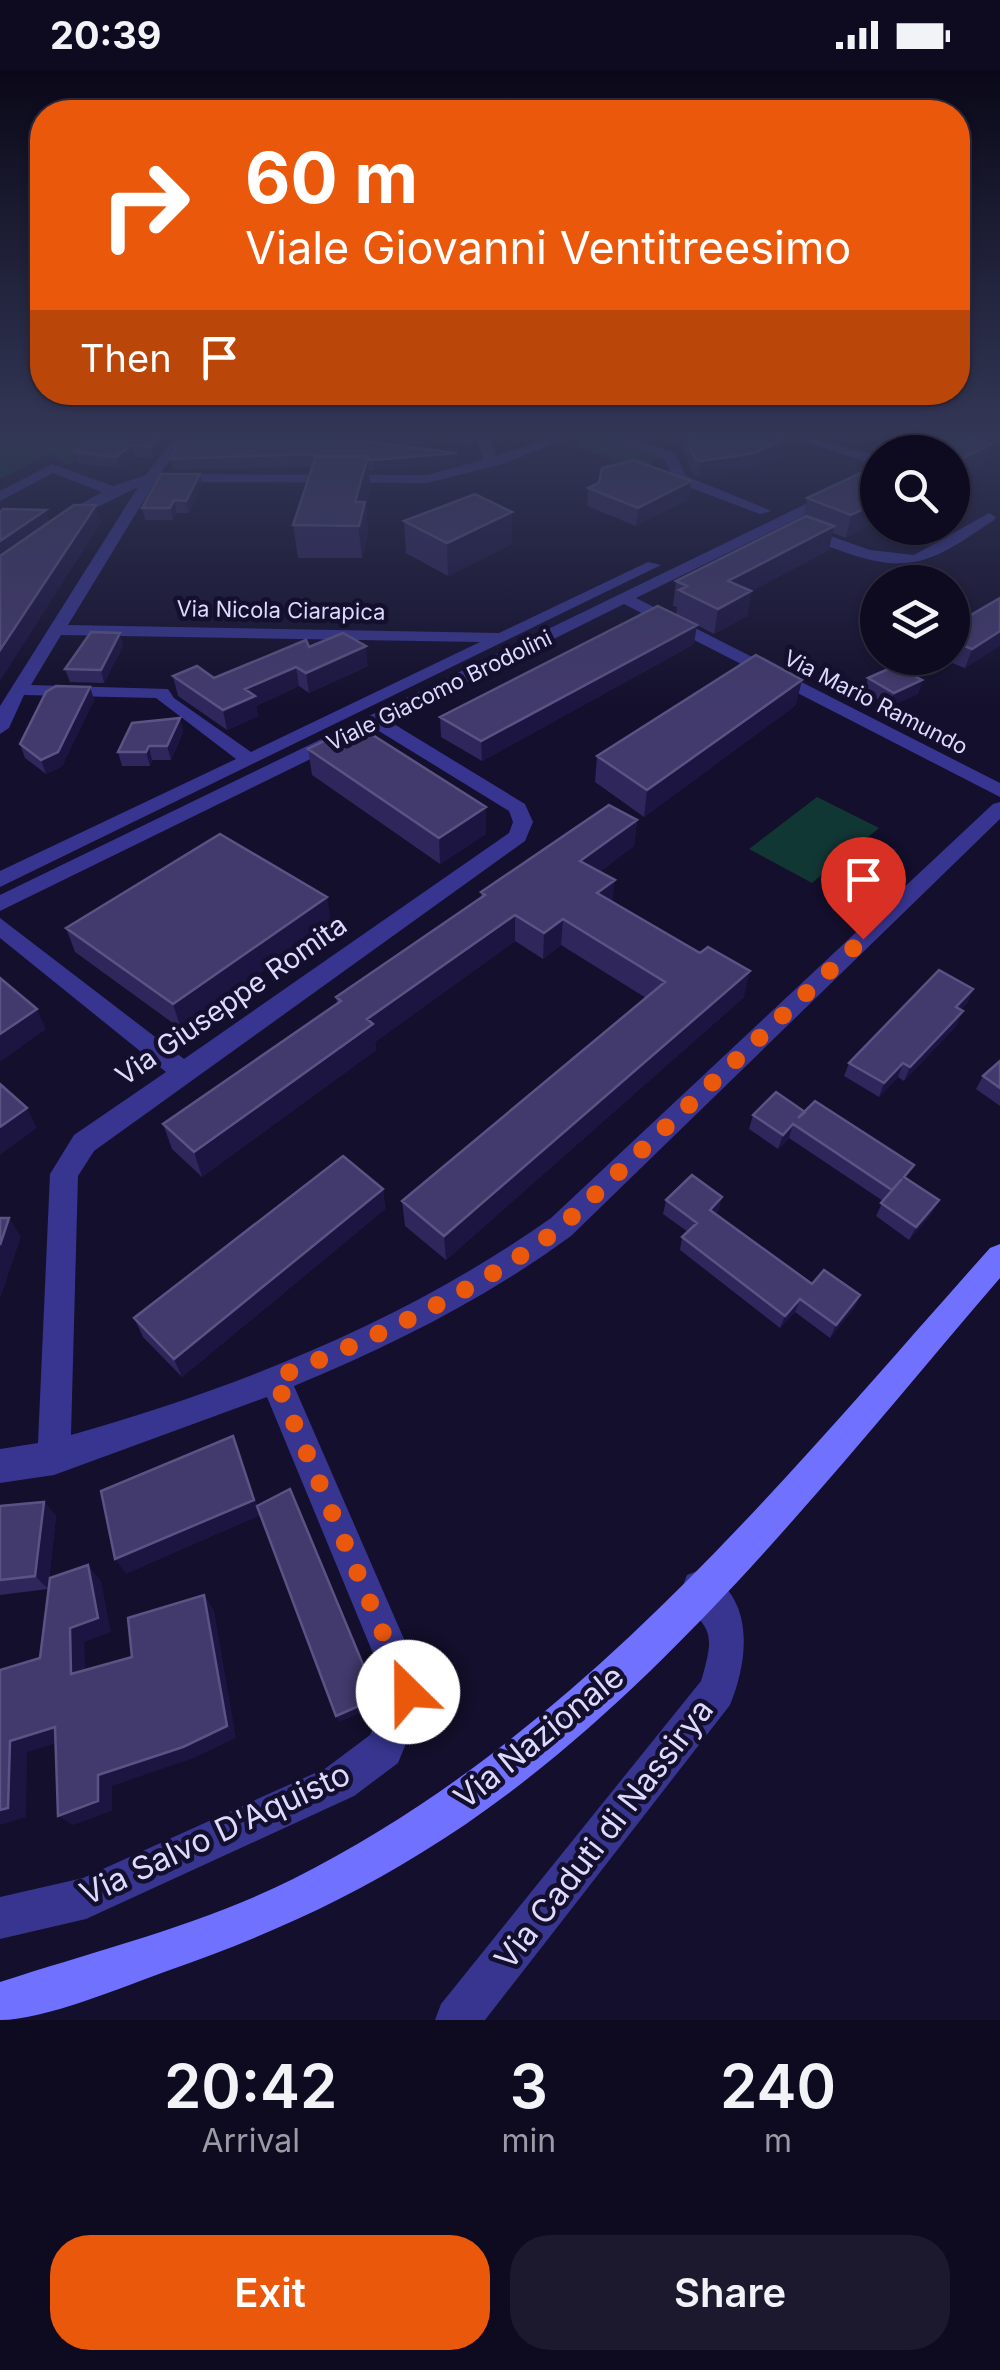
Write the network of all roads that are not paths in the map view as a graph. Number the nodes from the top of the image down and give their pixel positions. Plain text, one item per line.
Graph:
1 (121, 526) edge
2 (749, 526) edge
3 (753, 526) edge
4 (797, 526) edge
5 (975, 526) edge
6 (624, 598) junction
7 (57, 630) junction
8 (503, 638) junction
9 (20, 690) junction
10 (376, 720) junction
11 (0, 728) edge
12 (250, 760) junction
13 (1000, 792) edge
14 (1000, 808) edge
15 (27, 866) junction
16 (0, 871) edge
17 (0, 880) edge
18 (0, 904) edge
19 (0, 926) edge
20 (182, 1070) junction
21 (1000, 1257) edge
22 (275, 1378) junction
23 (54, 1459) junction
24 (0, 1466) edge
25 (700, 1588) junction
26 (0, 1918) edge
27 (0, 2004) edge
28 (457, 2020) edge

1 - 7 street
2 - 8 street, Viale Giacomo Brodolini
3 - 6 street, Viale Giacomo Brodolini
4 - 5 street
6 - 10 street, Viale Giacomo Brodolini
6 - 13 street, Via Mario Ramundo
7 - 8 street, Via Nicola Ciarapica
7 - 9 street
8 - 12 street, Viale Giacomo Brodolini
9 - 11 street
9 - 12 street
10 - 18 street, Viale Giacomo Brodolini
10 - 20 street, Via Giuseppe Romita
12 - 15 street, Viale Giacomo Brodolini
14 - 22 street
15 - 16 street, Viale Giacomo Brodolini
15 - 17 street, Viale Giacomo Brodolini
19 - 20 street
20 - 23 street, Via Giuseppe Romita
21 - 25 main road, Via Nazionale
22 - 23 street
22 - 26 street, Via Salvo D'Aquisto
23 - 24 street
25 - 27 main road, Via Nazionale
25 - 28 street, Via Caduti di Nassirya

